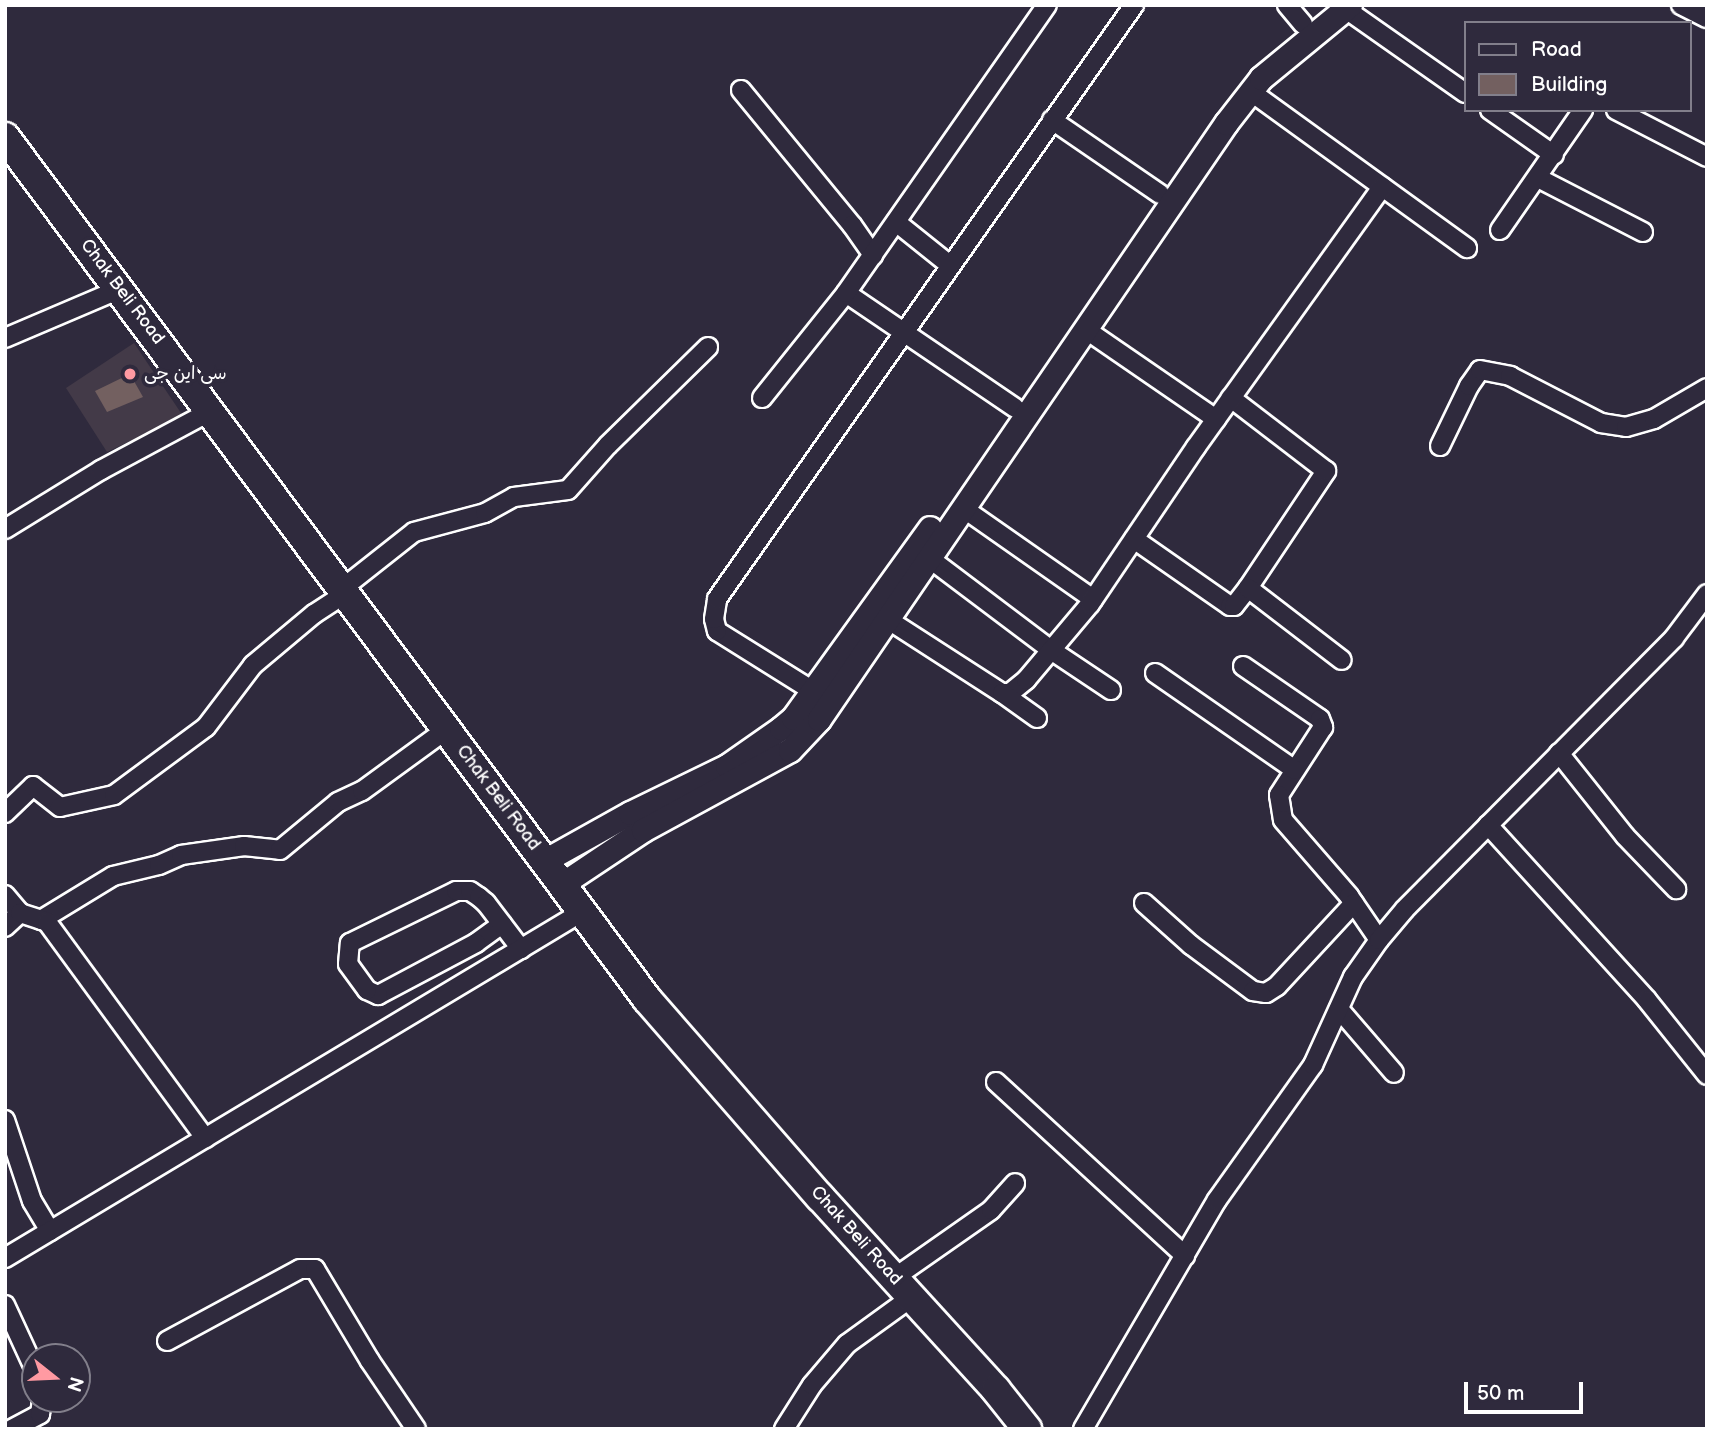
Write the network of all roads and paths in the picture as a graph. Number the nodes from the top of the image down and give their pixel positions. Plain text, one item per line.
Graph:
1 (1046, 5) edge
2 (1134, 5) edge
3 (1287, 5) edge
4 (1681, 5) edge
5 (1340, 6) edge
6 (1707, 18) edge
7 (1303, 24) junction
8 (741, 90) dead end
9 (1250, 91) junction
10 (1464, 91) edge
11 (1493, 112) edge
12 (1582, 112) edge
13 (1620, 112) edge
14 (1052, 120) junction
15 (5, 137) edge
16 (1554, 155) junction
17 (1707, 157) edge
18 (1538, 178) junction
19 (1382, 187) junction
20 (1160, 194) junction
21 (896, 222) junction
22 (1500, 230) dead end
23 (1643, 232) dead end
24 (1467, 248) dead end
25 (873, 255) junction
26 (951, 266) junction
27 (120, 289) junction
28 (846, 293) junction
29 (1085, 329) junction
30 (904, 334) junction
31 (5, 338) edge
32 (708, 347) dead end
33 (1053, 365) junction
34 (1707, 388) edge
35 (762, 398) dead end
36 (1231, 398) junction
37 (1014, 408) junction
38 (211, 411) junction
39 (1216, 419) junction
40 (1440, 446) dead end
41 (963, 508) junction
42 (5, 529) edge
43 (1134, 539) junction
44 (929, 558) junction
45 (1248, 588) junction
46 (344, 590) junction
47 (1707, 594) edge
48 (1093, 599) junction
49 (887, 619) junction
50 (1051, 650) junction
51 (1342, 660) dead end
52 (1243, 666) dead end
53 (1155, 673) dead end
54 (1111, 690) dead end
55 (813, 691) junction
56 (1002, 693) junction
57 (1037, 718) dead end
58 (447, 729) junction
59 (1559, 754) junction
60 (1294, 770) junction
61 (5, 813) edge
62 (1489, 825) junction
63 (544, 861) junction
64 (562, 884) junction
65 (1676, 889) dead end
66 (5, 895) edge
67 (1144, 903) dead end
68 (1354, 903) junction
69 (582, 912) junction
70 (20, 913) junction
71 (41, 920) junction
72 (502, 924) junction
73 (5, 927) edge
74 (1379, 940) junction
75 (521, 949) junction
76 (1339, 1009) junction
77 (1394, 1073) dead end
78 (1707, 1075) edge
79 (996, 1082) dead end
80 (5, 1120) edge
81 (205, 1138) junction
82 (1015, 1182) dead end
83 (50, 1231) junction
84 (1185, 1255) junction
85 (5, 1258) edge
86 (903, 1288) junction
87 (5, 1305) edge
88 (167, 1341) dead end
89 (23, 1343) edge
90 (40, 1413) edge
91 (12, 1429) edge
92 (416, 1429) edge
93 (784, 1429) edge
94 (1027, 1429) edge
95 (1083, 1429) edge

1 - 21 street
2 - 14 street
3 - 7 street
4 - 6 street
5 - 7 street
5 - 9 street
5 - 10 street
7 - 20 street
8 - 25 street
9 - 19 street
9 - 29 street
11 - 16 street
12 - 16 street
13 - 17 street
14 - 20 street
14 - 26 street
15 - 27 main road, Chak Beli Road
16 - 18 street
18 - 22 street
18 - 23 street
19 - 24 street
19 - 36 street
20 - 33 street
21 - 25 street
21 - 26 street
25 - 28 street
26 - 30 street
27 - 31 street
27 - 38 main road, Chak Beli Road
28 - 30 street
28 - 35 street
29 - 33 street
29 - 39 street
30 - 37 street
30 - 55 street
32 - 46 street
33 - 37 street
33 - 41 street
34 - 40 street
36 - 39 street
36 - 45 street
37 - 55 street
38 - 42 street
38 - 46 main road, Chak Beli Road
39 - 43 street
41 - 44 street
41 - 48 street
43 - 45 street
43 - 48 street
44 - 49 street
44 - 50 street
45 - 51 street
46 - 58 main road, Chak Beli Road
46 - 61 street
47 - 59 street
48 - 50 street
49 - 56 street
49 - 64 street
50 - 54 street
50 - 56 street
52 - 60 street
53 - 60 street
55 - 63 street
56 - 57 street
58 - 63 main road, Chak Beli Road
58 - 71 street
59 - 62 street
59 - 65 street
60 - 68 street
62 - 74 street
62 - 78 street
63 - 64 main road, Chak Beli Road
64 - 69 main road, Chak Beli Road
66 - 70 street
67 - 68 street
68 - 74 street
69 - 75 street
69 - 86 main road, Chak Beli Road
70 - 71 street
70 - 73 street
71 - 81 street
72 - 72 street
72 - 75 street
74 - 76 street
75 - 81 street
76 - 77 street
76 - 84 street
79 - 84 street
80 - 83 street
81 - 83 street
82 - 86 street
83 - 85 street
84 - 95 street
86 - 93 street
86 - 94 main road, Chak Beli Road
87 - 89 street
88 - 92 street
90 - 91 street

